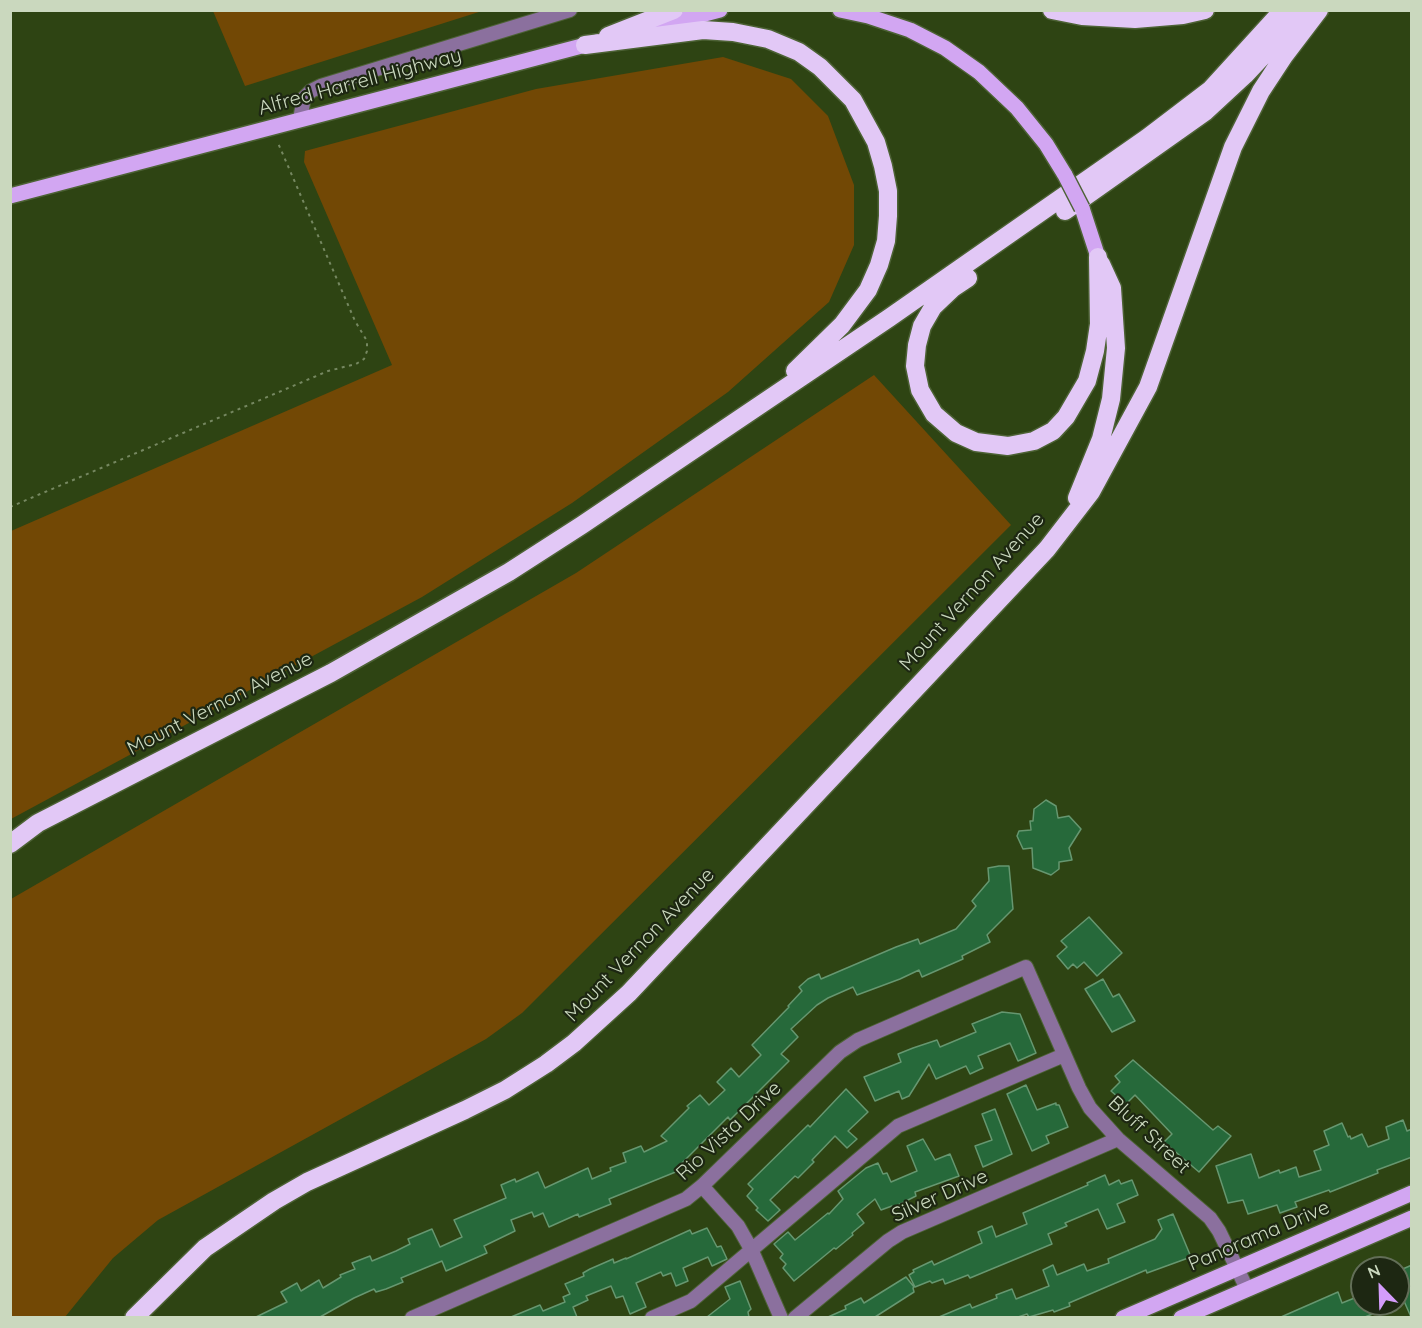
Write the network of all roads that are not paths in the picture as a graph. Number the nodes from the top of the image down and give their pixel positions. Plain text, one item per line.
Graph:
1 (570, 10) edge
2 (674, 10) edge
3 (720, 10) edge
4 (840, 10) edge
5 (1052, 10) edge
6 (1205, 10) edge
7 (1283, 10) edge
8 (1306, 10) edge
9 (1319, 10) edge
10 (585, 45) junction
11 (300, 119) junction
12 (10, 196) edge
13 (1098, 257) junction
14 (663, 470) junction
15 (1067, 521) junction
16 (10, 844) edge
17 (1026, 967) joint
18 (1064, 1055) junction
19 (1118, 1139) junction
20 (702, 1186) junction
21 (1412, 1193) edge
22 (1412, 1218) edge
23 (751, 1249) junction
24 (1237, 1268) junction
25 (1247, 1289) junction
26 (134, 1317) edge
27 (412, 1317) edge
28 (652, 1317) edge
29 (782, 1317) edge
30 (795, 1317) edge
31 (1123, 1317) edge
32 (1181, 1317) edge

1 - 11 street
2 - 10 highway
3 - 10 main road, Alfred Harrell Highway
4 - 13 main road, bridge
5 - 6 highway
7 - 14 highway
8 - 13 highway
9 - 15 highway
10 - 11 main road, Alfred Harrell Highway
10 - 14 highway
11 - 12 main road, Alfred Harrell Highway
13 - 15 highway
14 - 16 highway, Mount Vernon Avenue
15 - 26 highway, Mount Vernon Avenue
17 - 18 street, Bluff Street
17 - 20 street, Rio Vista Drive
18 - 19 street, Bluff Street
18 - 23 street
19 - 24 street, Bluff Street
19 - 30 street, Silver Drive
20 - 23 street
20 - 27 street, Rio Vista Drive
21 - 24 main road, Panorama Drive
22 - 25 main road
23 - 28 street
23 - 29 street
24 - 25 street, Bluff Street
24 - 31 main road, Panorama Drive
25 - 32 main road

